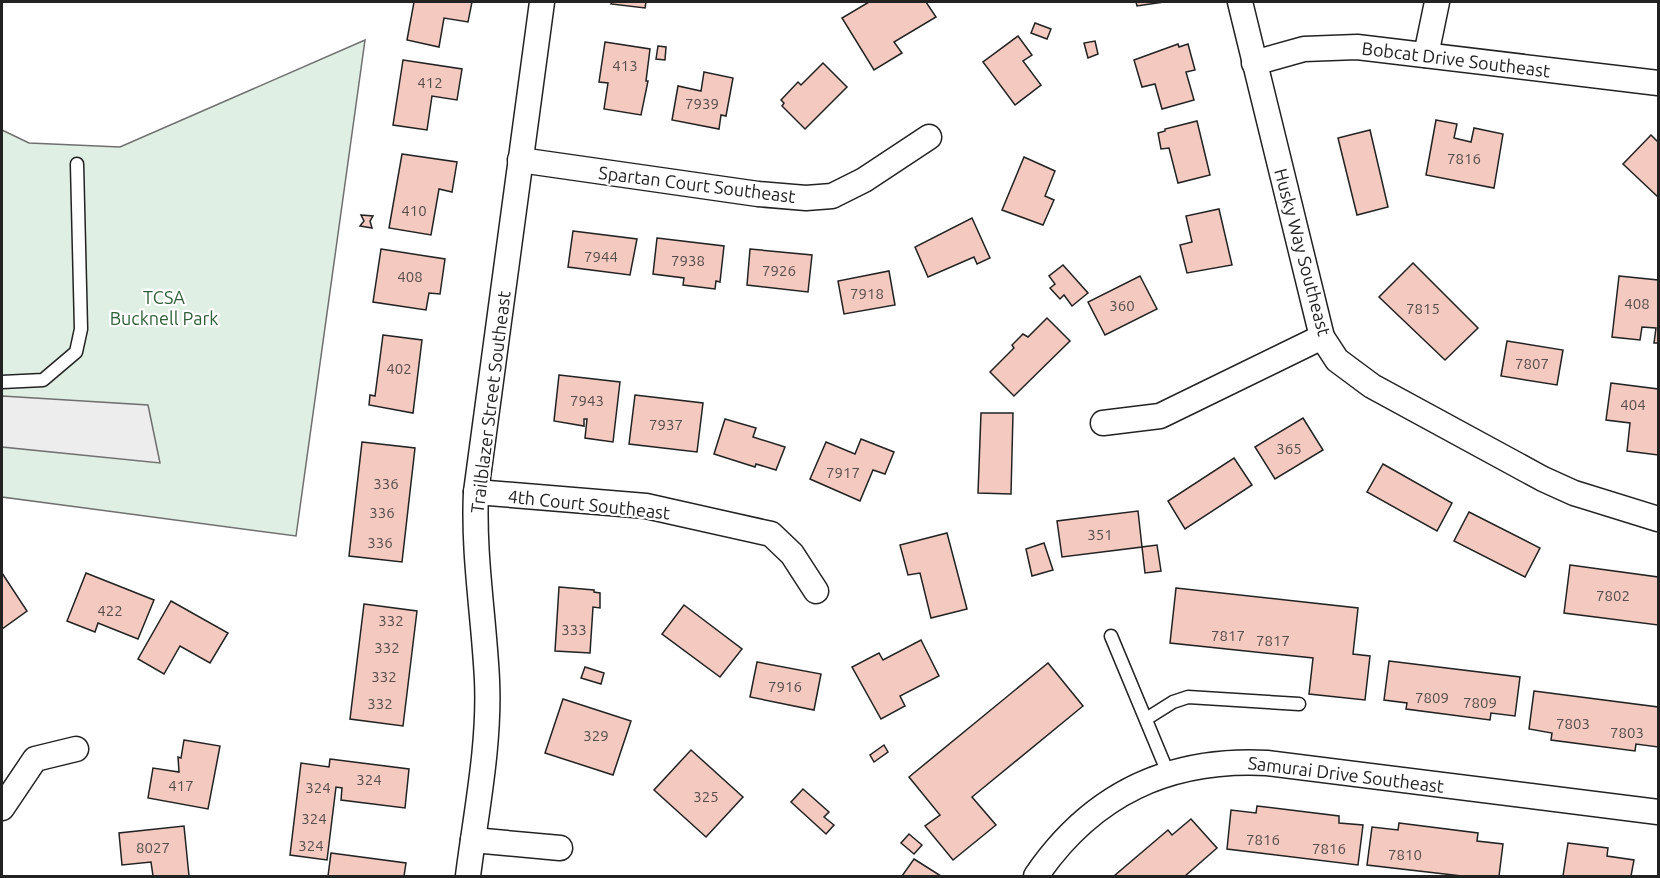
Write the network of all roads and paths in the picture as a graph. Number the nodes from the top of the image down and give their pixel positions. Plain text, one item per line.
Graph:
1 (542, 2) edge
2 (1240, 2) edge
3 (1437, 2) edge
4 (1426, 55) junction
5 (1254, 63) junction
6 (1659, 83) edge
7 (929, 137) dead end
8 (520, 160) junction
9 (77, 164) dead end
10 (1322, 337) junction
11 (2, 382) edge
12 (1103, 423) dead end
13 (476, 492) junction
14 (1659, 519) edge
15 (816, 591) dead end
16 (1111, 636) dead end
17 (1299, 704) dead end
18 (1146, 719) junction
19 (76, 749) dead end
20 (1168, 773) junction
21 (2, 808) edge
22 (1659, 812) edge
23 (473, 840) junction
24 (560, 848) dead end
25 (468, 876) edge
26 (1036, 876) edge

1 - 8 street, Trailblazer Street Southeast
2 - 5 street, Husky Way Southeast
3 - 4 street
4 - 5 street, Bobcat Drive Southeast
4 - 6 street, Bobcat Drive Southeast
5 - 10 street, Husky Way Southeast
7 - 8 street, Spartan Court Southeast
8 - 13 street, Trailblazer Street Southeast
9 - 11 lane
10 - 12 street
10 - 14 street, Husky Way Southeast
13 - 15 street, 4th Court Southeast
13 - 23 street, Trailblazer Street Southeast
16 - 18 lane
17 - 18 lane
18 - 20 lane
19 - 21 street
20 - 22 street, Samurai Drive Southeast
20 - 26 street, Samurai Drive Southeast
23 - 24 street
23 - 25 street, Trailblazer Street Southeast

